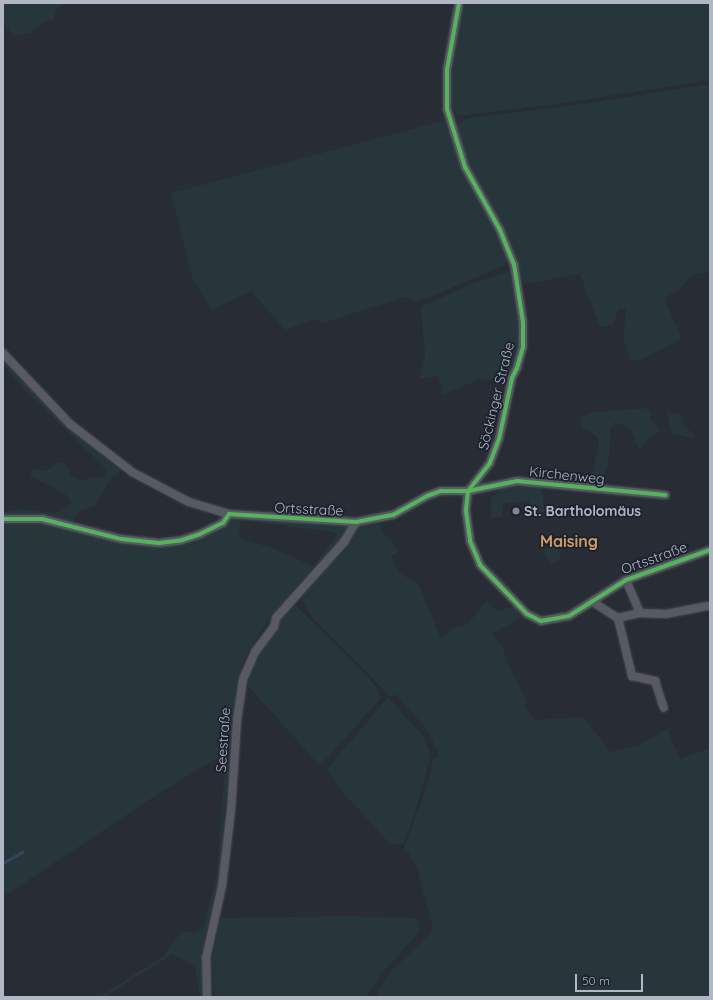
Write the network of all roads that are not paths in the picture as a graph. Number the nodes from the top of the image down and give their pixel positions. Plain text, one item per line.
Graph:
1 (459, 3) edge
2 (3, 353) edge
3 (468, 491) junction
4 (665, 495) dead end
5 (229, 514) junction
6 (3, 519) edge
7 (356, 522) junction
8 (710, 550) edge
9 (626, 580) junction
10 (592, 602) junction
11 (707, 606) dead end
12 (640, 612) junction
13 (618, 618) junction
14 (664, 708) dead end
15 (207, 997) edge

1 - 3 street, Söckinger Straße
2 - 5 street, Ortsstraße
3 - 4 street, Kirchenweg
3 - 7 street, Ortsstraße
3 - 10 street, Ortsstraße
5 - 6 street
5 - 7 street, Ortsstraße
7 - 15 street, Seestraße
8 - 9 street, Ortsstraße
9 - 10 street, Ortsstraße
9 - 12 street
10 - 13 street
11 - 12 street
12 - 13 street
13 - 14 street

